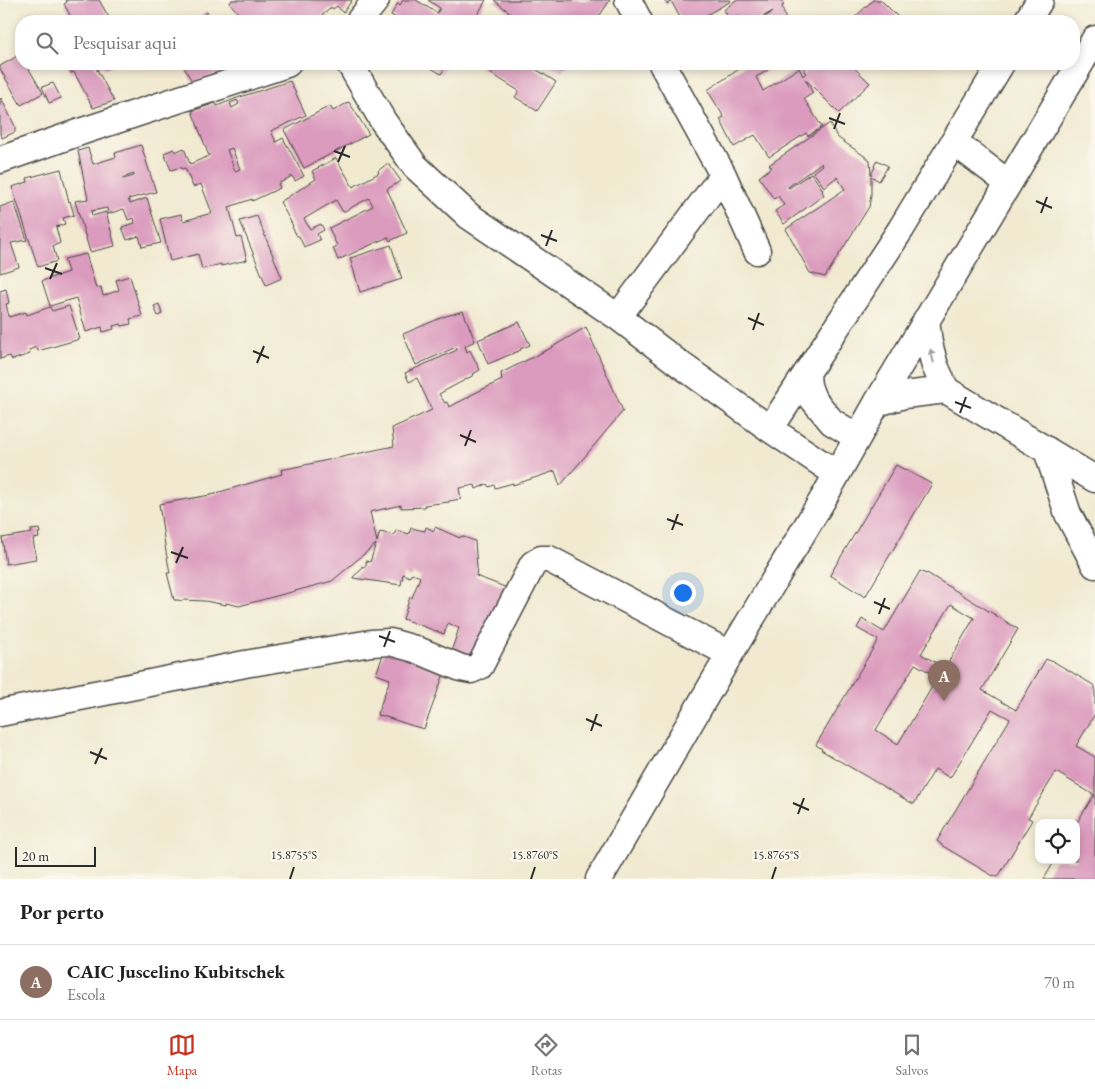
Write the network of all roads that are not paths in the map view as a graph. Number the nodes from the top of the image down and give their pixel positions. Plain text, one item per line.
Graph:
1 (376, 0) edge
2 (628, 0) edge
3 (1040, 0) edge
4 (365, 15) edge
5 (636, 15) edge
6 (1031, 15) edge
7 (1095, 39) edge
8 (1080, 64) edge
9 (269, 70) edge
10 (353, 70) edge
11 (665, 70) edge
12 (997, 70) edge
13 (1076, 70) edge
14 (954, 142) junction
15 (0, 160) edge
16 (724, 175) junction
17 (1008, 183) junction
18 (757, 251) dead end
19 (618, 317) junction
20 (926, 320) junction
21 (807, 374) junction
22 (946, 390) junction
23 (877, 402) junction
24 (770, 429) junction
25 (857, 438) junction
26 (1047, 450) junction
27 (837, 474) junction
28 (1095, 479) edge
29 (1095, 565) edge
30 (730, 654) junction
31 (1, 711) edge
32 (599, 879) edge

1 - 4 street
2 - 5 street
3 - 6 street
7 - 8 street
9 - 15 street
10 - 19 street
11 - 16 street
12 - 14 street
13 - 17 street
14 - 17 street
14 - 21 street
16 - 18 street
16 - 19 street
17 - 20 street
19 - 24 street
22 -> 20 street
20 - 23 street
21 - 24 street
21 - 25 street
22 - 23 street
22 - 26 street
23 - 25 street
24 - 27 street
25 - 27 street
26 - 28 street
26 - 29 street
27 - 30 street
30 - 31 street
30 - 32 street

